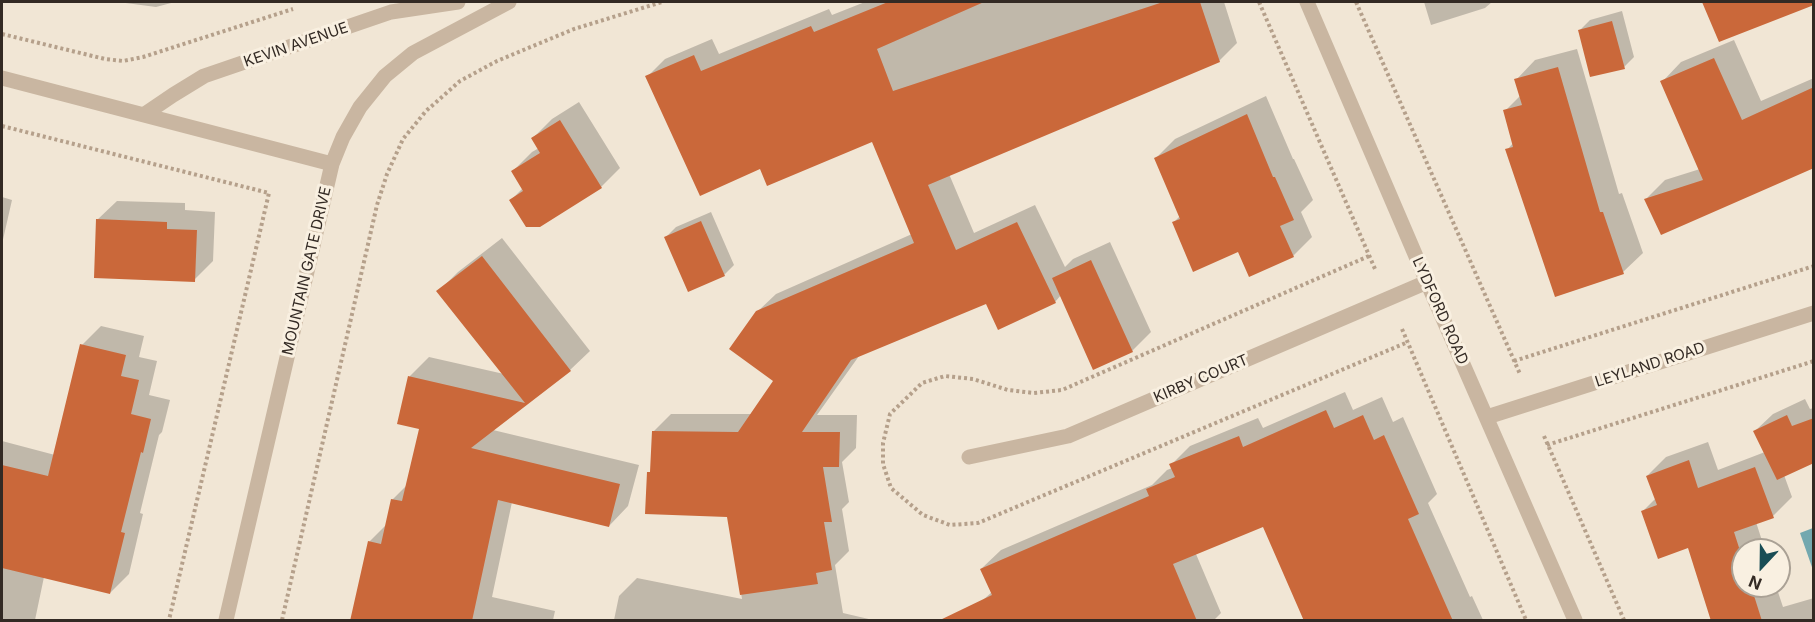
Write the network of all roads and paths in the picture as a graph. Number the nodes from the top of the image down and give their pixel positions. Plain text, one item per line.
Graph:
1 (458, 2) edge
2 (509, 2) edge
3 (662, 2) edge
4 (1259, 2) edge
5 (1307, 2) edge
6 (1356, 2) edge
7 (295, 8) dead end
8 (2, 34) edge
9 (2, 78) edge
10 (145, 114) junction
11 (2, 126) edge
12 (332, 164) junction
13 (1814, 266) edge
14 (1375, 269) dead end
15 (1427, 282) junction
16 (1814, 313) edge
17 (1402, 328) dead end
18 (1514, 361) junction
19 (1814, 361) edge
20 (1520, 374) dead end
21 (1487, 417) junction
22 (1544, 436) dead end
23 (1547, 445) junction
24 (969, 457) dead end
25 (169, 621) edge
26 (226, 621) edge
27 (282, 621) edge
28 (1526, 621) edge
29 (1575, 621) edge
30 (1624, 621) edge

1 - 10 street, KEVIN AVENUE
2 - 12 street, MOUNTAIN GATE DRIVE
3 - 27 path
4 - 14 path
5 - 15 street, LYDFORD ROAD
6 - 18 path
7 - 8 path
9 - 10 street
10 - 12 street
11 - 25 path
12 - 26 street, MOUNTAIN GATE DRIVE
13 - 18 path
15 - 21 street, LYDFORD ROAD
15 - 24 street, KIRBY COURT
16 - 21 street, LEYLAND ROAD
17 - 28 path
18 - 20 path
19 - 23 path
21 - 29 street, LYDFORD ROAD
22 - 23 path
23 - 30 path

